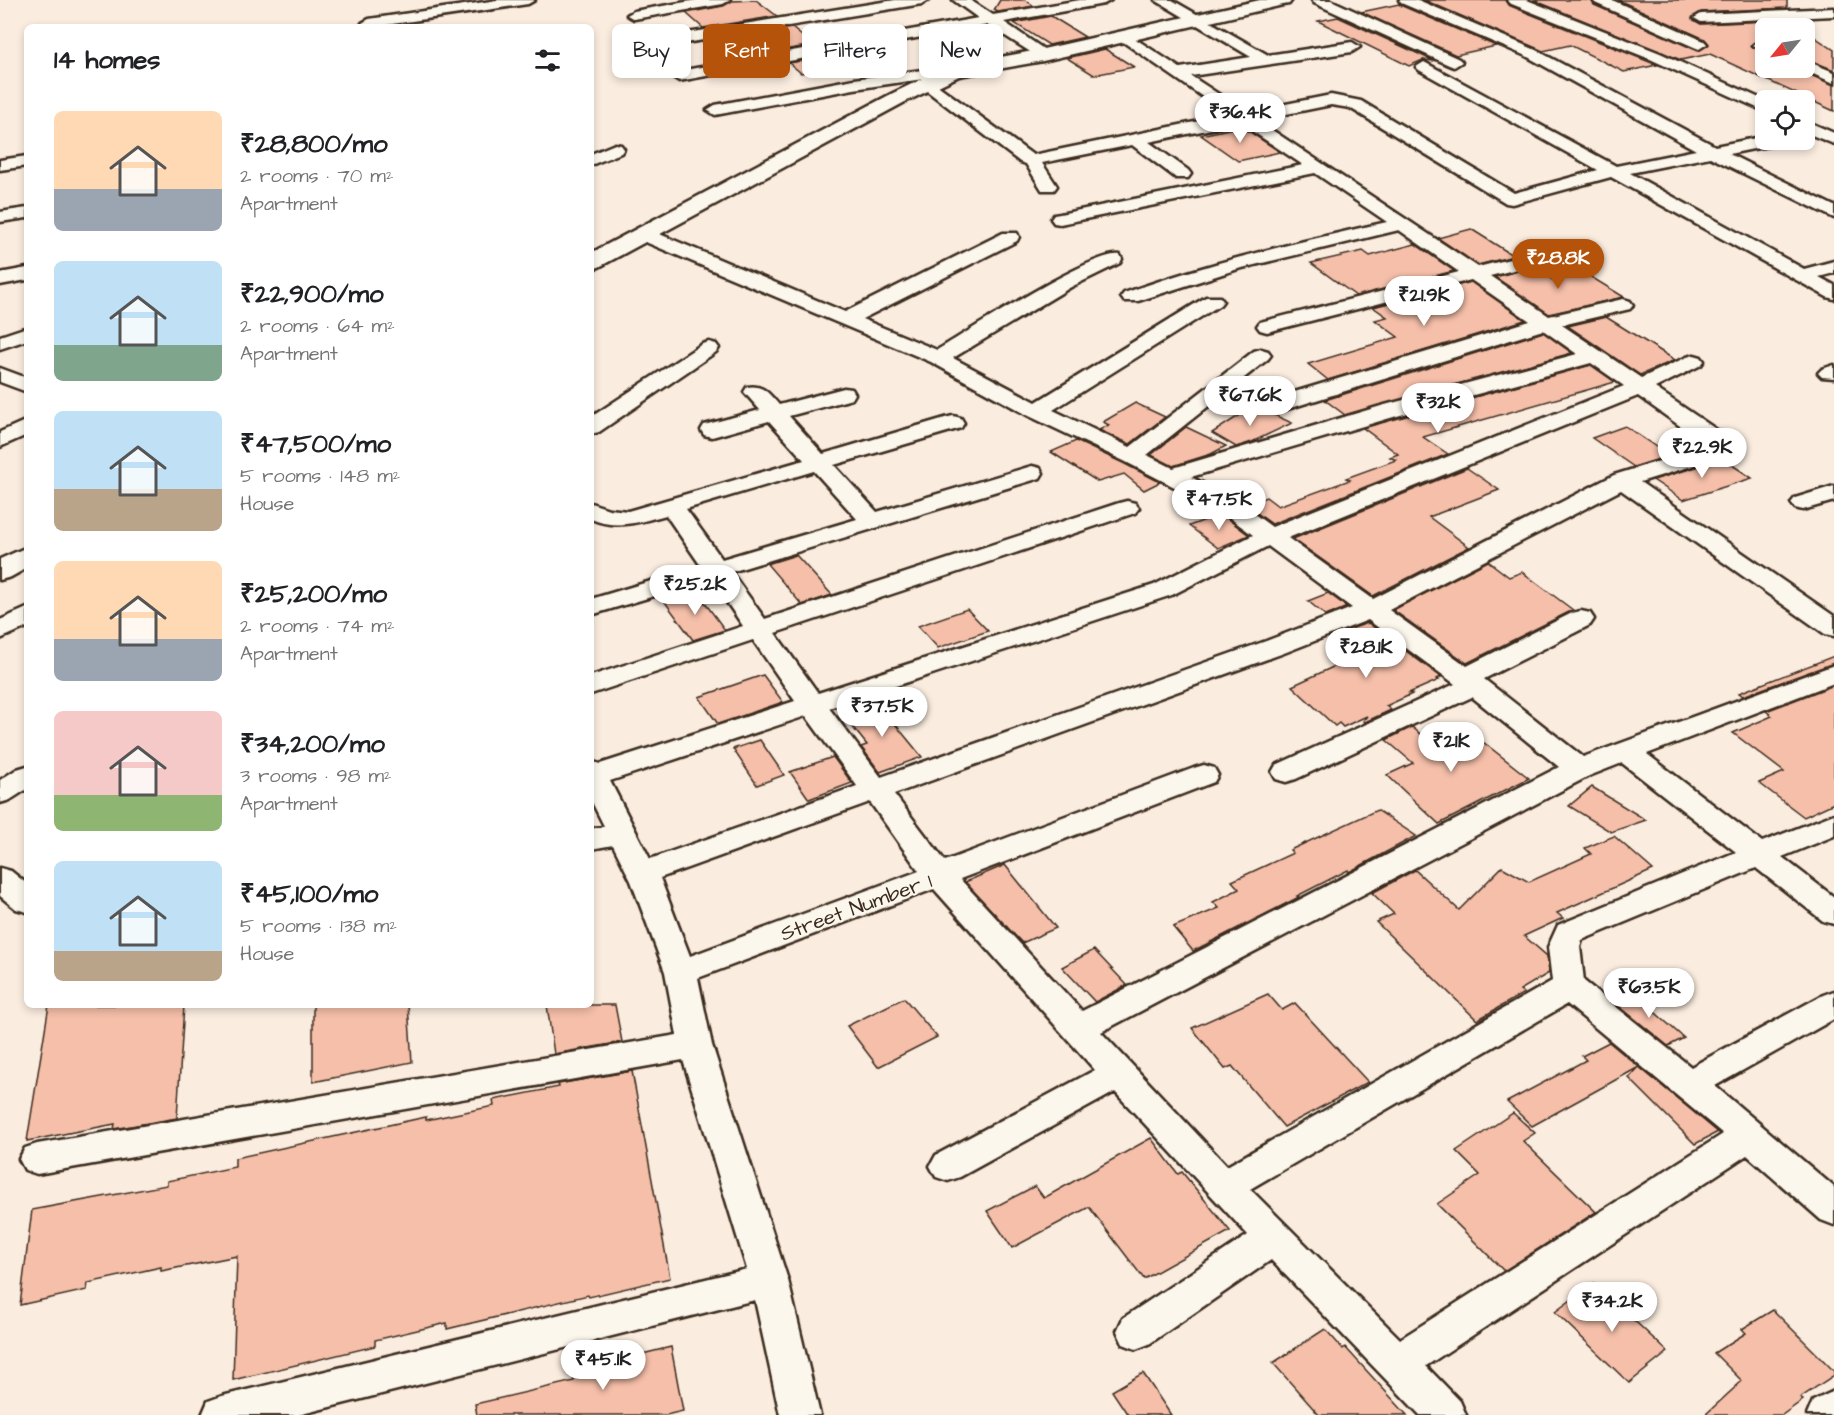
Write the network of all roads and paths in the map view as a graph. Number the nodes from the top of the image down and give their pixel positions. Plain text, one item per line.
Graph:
1 (528, 0) edge
2 (723, 0) edge
3 (922, 0) edge
4 (960, 0) edge
5 (1104, 0) edge
6 (1162, 0) edge
7 (1283, 0) edge
8 (1318, 0) edge
9 (1406, 0) edge
10 (1514, 0) edge
11 (1600, 0) edge
12 (1821, 0) edge
13 (1834, 10) edge
14 (634, 15) dead end
15 (1701, 18) dead end
16 (992, 21) junction
17 (1200, 21) junction
18 (369, 23) edge
19 (691, 37) edge
20 (1123, 37) junction
21 (1699, 44) dead end
22 (1352, 47) dead end
23 (1043, 55) junction
24 (1266, 60) junction
25 (1003, 62) edge
26 (1454, 62) dead end
27 (1424, 67) dead end
28 (1815, 70) edge
29 (1177, 73) junction
30 (691, 74) edge
31 (919, 76) edge
32 (939, 78) edge
33 (1834, 78) edge
34 (926, 84) junction
35 (1755, 102) edge
36 (716, 110) dead end
37 (1245, 118) junction
38 (1834, 126) edge
39 (1815, 128) edge
40 (1815, 132) edge
41 (1834, 139) edge
42 (1137, 141) junction
43 (1755, 143) edge
44 (615, 149) dead end
45 (1713, 152) junction
46 (594, 159) edge
47 (1032, 160) junction
48 (24, 162) edge
49 (0, 165) edge
50 (1316, 168) junction
51 (1611, 172) junction
52 (1182, 174) dead end
53 (1048, 186) dead end
54 (24, 213) edge
55 (1834, 213) edge
56 (0, 217) edge
57 (1060, 219) dead end
58 (1402, 224) junction
59 (643, 234) junction
60 (1010, 237) dead end
61 (1546, 256) dead end
62 (594, 260) edge
63 (1113, 260) dead end
64 (1834, 267) edge
65 (1473, 273) junction
66 (24, 275) edge
67 (1802, 275) junction
68 (0, 279) edge
69 (1834, 293) edge
70 (1131, 297) dead end
71 (1213, 301) dead end
72 (1623, 304) dead end
73 (846, 319) junction
74 (1544, 323) junction
75 (1268, 326) dead end
76 (24, 334) edge
77 (0, 343) edge
78 (709, 348) dead end
79 (1261, 355) dead end
80 (1593, 356) junction
81 (938, 358) junction
82 (1694, 361) dead end
83 (0, 374) edge
84 (24, 385) edge
85 (1638, 388) junction
86 (755, 392) dead end
87 (844, 394) dead end
88 (1276, 405) dead end
89 (1037, 411) junction
90 (775, 413) junction
91 (953, 423) dead end
92 (594, 425) edge
93 (24, 428) edge
94 (712, 430) dead end
95 (0, 440) edge
96 (1132, 456) junction
97 (818, 462) junction
98 (1032, 473) dead end
99 (1172, 476) junction
100 (1622, 480) junction
101 (1834, 493) edge
102 (1803, 503) dead end
103 (671, 505) junction
104 (1127, 508) dead end
105 (594, 511) edge
106 (871, 520) junction
107 (1268, 537) junction
108 (24, 558) edge
109 (715, 567) junction
110 (0, 571) edge
111 (594, 606) edge
112 (1370, 610) junction
113 (24, 618) edge
114 (1581, 619) dead end
115 (1834, 628) edge
116 (0, 631) edge
117 (759, 631) junction
118 (1834, 673) edge
119 (1470, 681) junction
120 (594, 684) edge
121 (813, 706) junction
122 (1625, 751) junction
123 (1579, 769) junction
124 (594, 772) edge
125 (1286, 772) dead end
126 (1204, 775) dead end
127 (24, 778) edge
128 (594, 781) edge
129 (875, 789) junction
130 (0, 793) edge
131 (1834, 824) edge
132 (607, 836) edge
133 (1759, 856) junction
134 (642, 873) junction
135 (939, 876) junction
136 (0, 879) edge
137 (24, 899) edge
138 (1834, 913) edge
139 (681, 972) junction
140 (1569, 987) junction
141 (1834, 1004) edge
142 (1077, 1029) junction
143 (695, 1045) junction
144 (1118, 1074) junction
145 (1689, 1084) junction
146 (1749, 1136) junction
147 (37, 1159) dead end
148 (948, 1166) dead end
149 (1225, 1185) junction
150 (1834, 1209) edge
151 (1274, 1238) junction
152 (769, 1280) junction
153 (1136, 1331) dead end
154 (1398, 1362) junction
155 (1834, 1410) edge
156 (222, 1415) edge
157 (800, 1415) edge
158 (1446, 1415) edge
159 (1827, 1415) edge

1 - 18 street
2 - 14 street
3 - 19 street
4 - 16 street
5 - 16 street
6 - 17 street
7 - 17 street
8 - 26 street
9 - 45 street
10 - 35 street
11 - 21 street
12 - 13 street
13 - 15 street
16 - 23 street
16 - 30 street
17 - 20 street
17 - 24 street
20 - 23 street
20 - 29 street
22 - 24 street
23 - 25 street
24 - 29 street
27 - 51 street
28 - 33 street
29 - 37 street
31 - 36 street
32 - 34 street
34 - 47 street
34 - 59 street
37 - 42 street
37 - 50 street
37 - 51 street
38 - 39 street
40 - 41 street
42 - 47 street
42 - 52 street
43 - 45 street
44 - 46 street
45 - 51 street
45 - 55 street
47 - 53 street
48 - 49 street
50 - 57 street
50 - 58 street
51 - 67 street
54 - 56 street
58 - 65 street
58 - 70 street
59 - 62 street
59 - 73 street
60 - 73 street
61 - 65 street
63 - 81 street
64 - 67 street
65 - 74 street
65 - 75 street
66 - 68 street
67 - 69 street
71 - 89 street
72 - 74 street
73 - 81 street
74 - 80 street
74 - 88 street
76 - 77 street
78 - 92 street
79 - 96 street
80 - 85 street
80 - 99 street
81 - 89 street
82 - 85 street
83 - 84 street
85 - 100 street
85 - 107 street
86 - 90 street
87 - 90 street
89 - 96 street
90 - 94 street
90 - 97 street
91 - 97 street
93 - 95 street
96 - 99 street
97 - 103 street
97 - 106 street
98 - 106 street
99 - 107 street
100 - 112 street
100 - 115 street
101 - 102 street
103 - 105 street
103 - 109 street
104 - 117 street
106 - 109 street
107 - 112 street
107 - 121 street
108 - 110 street
109 - 111 street
109 - 117 street
112 - 119 street
112 - 129 street
113 - 116 street
114 - 119 street
117 - 120 street
117 - 121 street
118 - 122 street
119 - 123 street
119 - 125 street
121 - 124 street
121 - 129 street
122 - 123 street
122 - 133 street
123 - 142 street
126 - 135 street
127 - 130 street
128 - 132 street
129 - 134 street
129 - 135 street
131 - 133 street
132 - 134 street
133 - 138 street
133 - 140 street
134 - 139 street
135 - 139 street, Street Number 1
135 - 142 street, Street Number 1
136 - 137 street
139 - 143 street
140 - 145 street
140 - 149 street
141 - 145 street
142 - 144 street, Street Number 1
143 - 147 street
143 - 152 street
144 - 148 street
144 - 149 street, Street Number 1
145 - 146 street
146 - 150 street
146 - 154 street
149 - 151 street, Street Number 1
151 - 153 street
151 - 154 street, Street Number 1
152 - 156 street
152 - 157 street
154 - 158 street, Street Number 1
155 - 159 street

